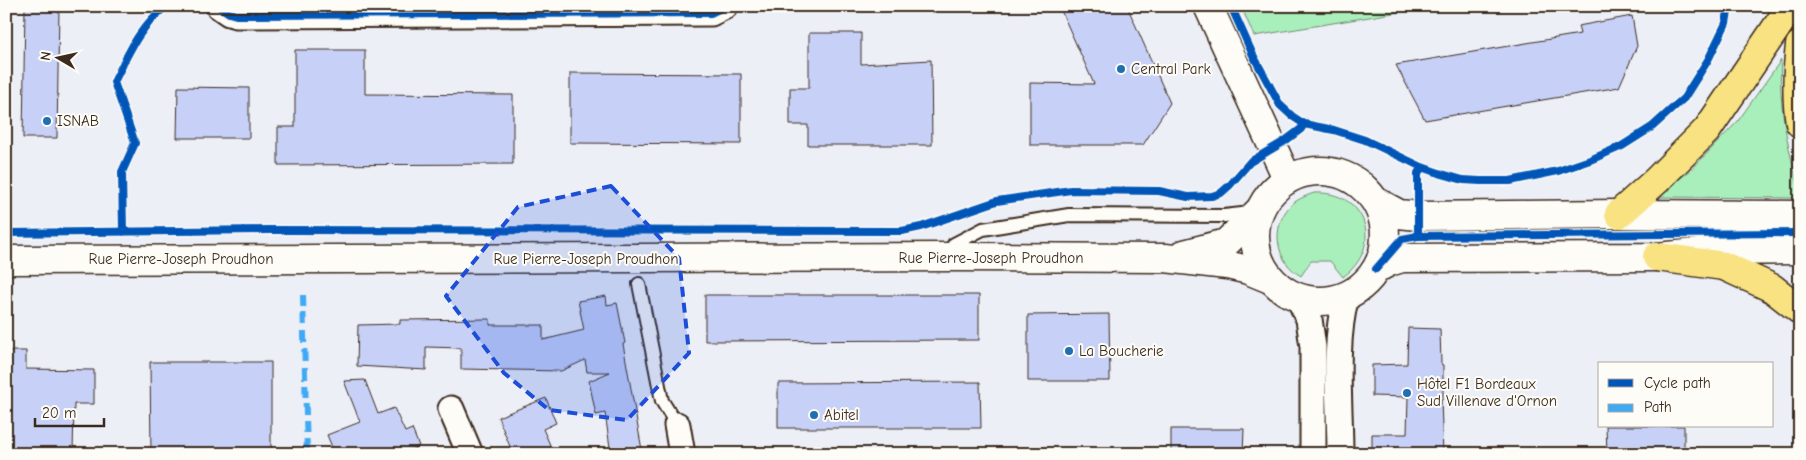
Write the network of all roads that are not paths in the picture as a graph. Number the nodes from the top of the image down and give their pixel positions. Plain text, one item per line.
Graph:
1 (219, 6) edge
2 (725, 6) edge
3 (1208, 6) edge
4 (1792, 6) edge
5 (1800, 46) edge
6 (1800, 123) edge
7 (1287, 178) junction
8 (1375, 201) junction
9 (1258, 212) junction
10 (1619, 214) junction
11 (1800, 215) edge
12 (1800, 250) edge
13 (954, 257) junction
14 (1657, 257) junction
15 (1165, 258) junction
16 (6, 260) edge
17 (1376, 269) junction
18 (1270, 279) junction
19 (639, 284) dead end
20 (1346, 296) junction
21 (1299, 298) junction
22 (1800, 310) edge
23 (451, 408) dead end
24 (676, 425) joint
25 (470, 454) edge
26 (682, 454) edge
27 (1313, 454) edge
28 (1340, 454) edge

1 - 2 street
3 - 7 street
4 - 10 highway
5 - 6 highway
7 - 8 street
7 - 9 street
8 - 10 street
8 - 17 street
9 - 13 lane
9 - 15 street, Rue Pierre-Joseph Proudhon
9 - 18 street
10 - 11 street
12 - 14 street
13 - 15 street, Rue Pierre-Joseph Proudhon
13 - 16 street, Rue Pierre-Joseph Proudhon
14 - 17 street
14 - 22 highway
15 - 18 street, Rue Pierre-Joseph Proudhon
17 - 20 street
18 - 21 street
19 - 24 lane
20 - 21 street
20 - 28 street
21 - 27 street
23 - 25 street
24 - 26 street

